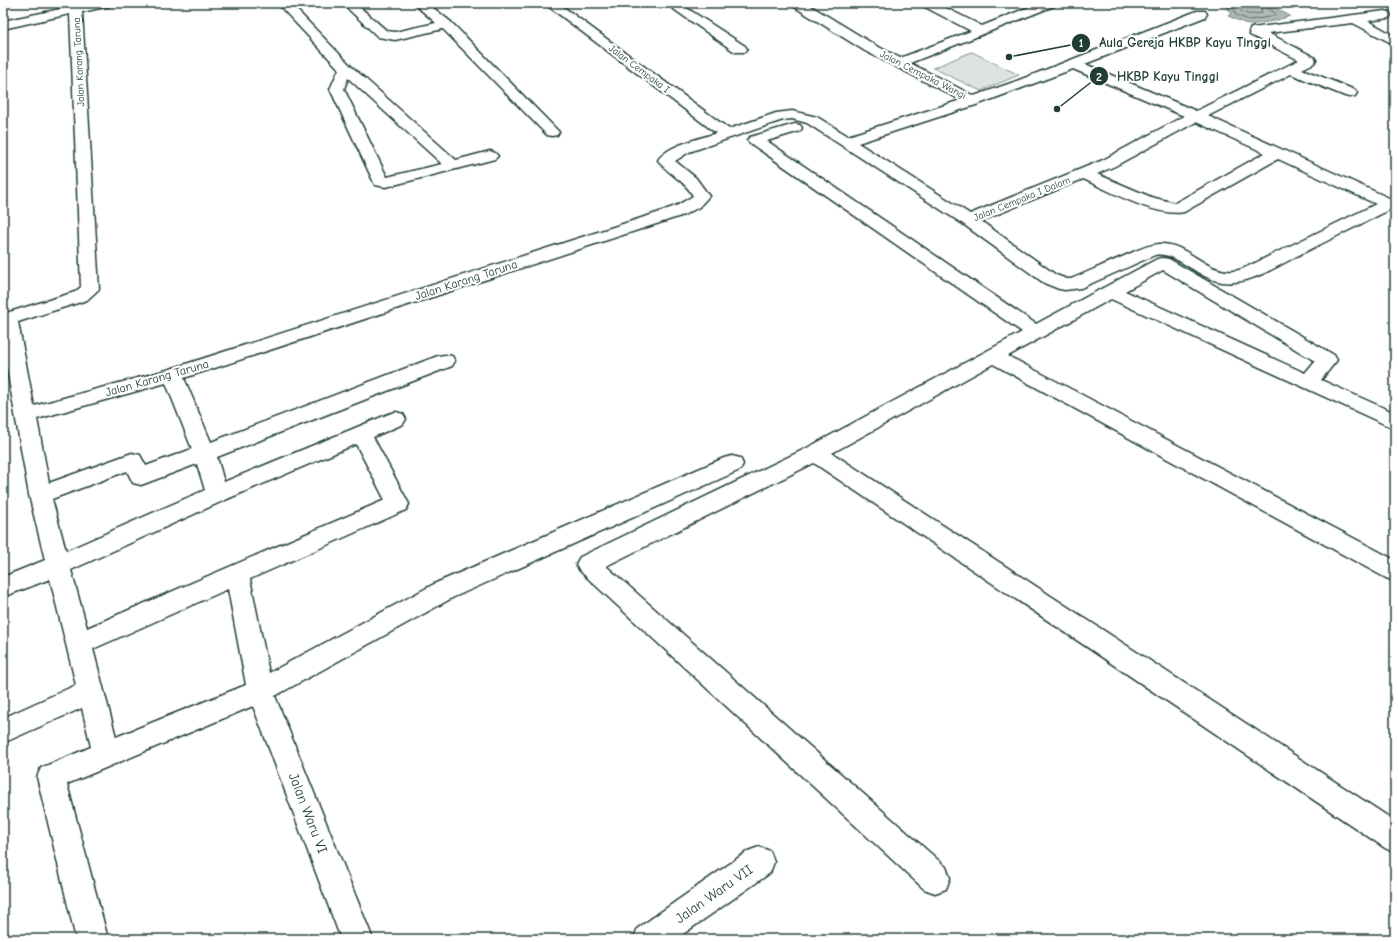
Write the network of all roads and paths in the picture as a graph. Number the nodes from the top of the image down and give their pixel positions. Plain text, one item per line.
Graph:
1 (106, 3) edge
2 (282, 3) edge
3 (348, 3) edge
4 (419, 3) edge
5 (550, 3) edge
6 (671, 3) edge
7 (797, 3) edge
8 (927, 3) edge
9 (1050, 3) edge
10 (1369, 6) dead end
11 (76, 10) junction
12 (1201, 14) dead end
13 (1390, 14) edge
14 (1355, 19) junction
15 (3, 25) edge
16 (446, 25) junction
17 (981, 31) junction
18 (1395, 41) edge
19 (740, 49) dead end
20 (898, 63) junction
21 (1074, 64) junction
22 (346, 69) junction
23 (1290, 69) junction
24 (1350, 93) dead end
25 (974, 101) junction
26 (1196, 116) junction
27 (815, 122) joint
28 (795, 128) dead end
29 (552, 132) dead end
30 (727, 134) junction
31 (844, 142) junction
32 (1277, 152) junction
33 (490, 156) dead end
34 (453, 166) junction
35 (1084, 174) junction
36 (1392, 202) edge
37 (969, 220) junction
38 (1112, 292) junction
39 (6, 320) edge
40 (1036, 333) junction
41 (993, 356) junction
42 (445, 361) dead end
43 (174, 375) junction
44 (1308, 382) junction
45 (26, 415) junction
46 (396, 419) dead end
47 (1395, 422) edge
48 (361, 434) junction
49 (815, 453) junction
50 (205, 454) junction
51 (732, 464) dead end
52 (217, 494) junction
53 (40, 495) junction
54 (59, 565) junction
55 (1395, 571) edge
56 (237, 575) junction
57 (3, 587) edge
58 (78, 644) junction
59 (90, 691) junction
60 (260, 691) junction
61 (3, 731) edge
62 (107, 754) junction
63 (1395, 838) edge
64 (759, 862) dead end
65 (935, 878) dead end
66 (356, 937) edge
67 (92, 939) edge
68 (649, 939) edge

1 - 11 street
2 - 22 street
3 - 16 street
4 - 16 street
5 - 30 street, Jalan Cempaka I
6 - 19 street
7 - 20 street, Jalan Cempaka Wangi
8 - 17 street
9 - 17 street
10 - 13 street
11 - 15 street
11 - 39 street, Jalan Karang Taruna
12 - 21 street
13 - 14 street
14 - 18 street
14 - 23 street, Jalan Cempaka I Dalam
16 - 29 street
17 - 20 street
20 - 25 street, Jalan Cempaka Wangi
21 - 25 street
21 - 26 street
22 - 34 street
22 - 34 street
23 - 24 street
23 - 26 street, Jalan Cempaka I Dalam
25 - 31 street, Jalan Cempaka Wangi
26 - 32 street
26 - 35 street, Jalan Cempaka I Dalam
27 - 30 street, Jalan Karang Taruna
27 - 31 street, Jalan Cempaka I Dalam
28 - 40 street
30 - 43 street, Jalan Karang Taruna
31 - 37 street, Jalan Cempaka I Dalam
32 - 35 street
32 - 36 street
33 - 34 street
35 - 37 street, Jalan Cempaka I Dalam
36 - 37 street
38 - 40 street
38 - 44 street
38 - 44 street
39 - 45 street, Jalan Karang Taruna
40 - 41 street
41 - 49 street
41 - 55 street
42 - 50 street
43 - 45 street, Jalan Karang Taruna
43 - 50 street
44 - 47 street
45 - 53 street, Jalan Karang Taruna
46 - 48 street
48 - 52 street
48 - 56 street
49 - 63 street
49 - 65 street
50 - 52 street
50 - 53 street
51 - 60 street
52 - 54 street
53 - 54 street, Jalan Karang Taruna
54 - 57 street
54 - 58 street, Jalan Karang Taruna
56 - 58 street
56 - 60 street, Jalan Waru VI
58 - 59 street, Jalan Karang Taruna
59 - 61 street
59 - 62 street, Jalan Karang Taruna
60 - 62 street
60 - 66 street, Jalan Waru VI
62 - 67 street
64 - 68 street, Jalan Waru VII

